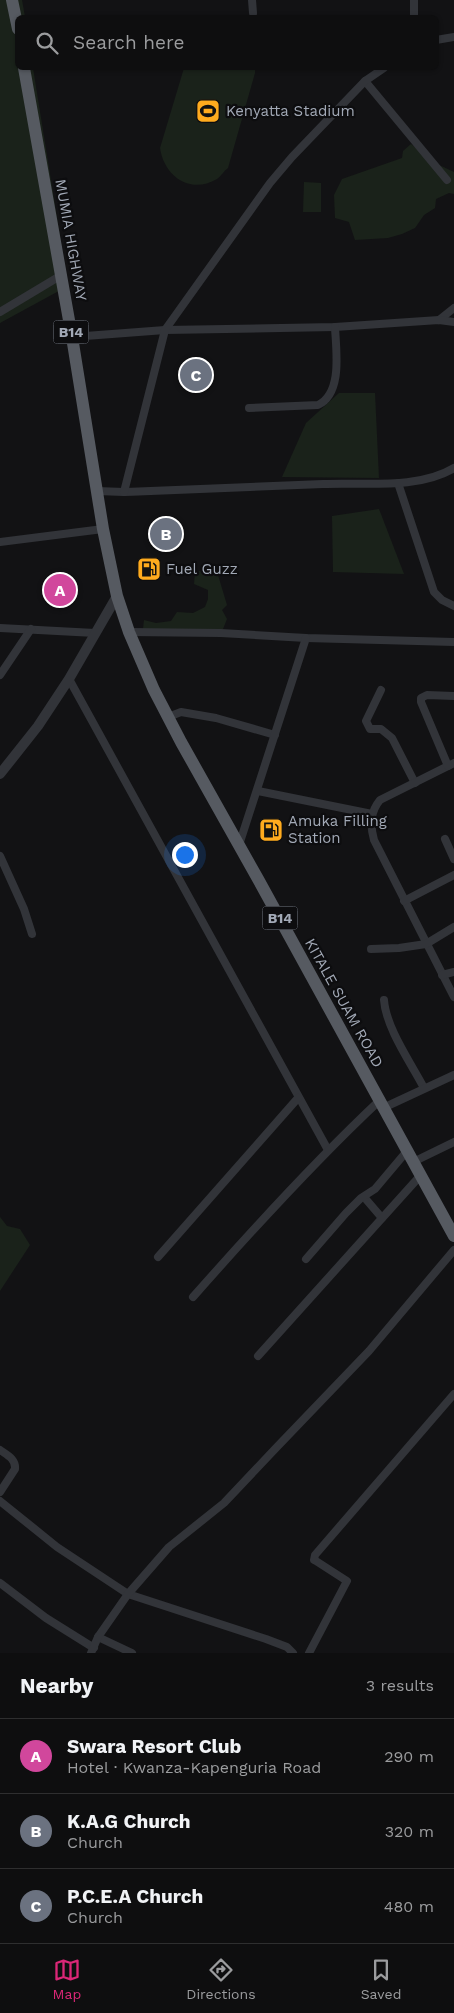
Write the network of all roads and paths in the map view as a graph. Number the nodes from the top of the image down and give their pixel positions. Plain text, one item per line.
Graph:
1 (12, 0) edge
2 (252, 0) edge
3 (414, 0) edge
4 (253, 13) dead end
5 (15, 15) edge
6 (414, 15) edge
7 (454, 37) edge
8 (439, 40) edge
9 (24, 70) edge
10 (381, 70) edge
11 (365, 81) junction
12 (447, 180) dead end
13 (60, 276) junction
14 (454, 308) edge
15 (0, 312) edge
16 (439, 320) junction
17 (454, 322) edge
18 (335, 327) junction
19 (165, 330) junction
20 (72, 337) junction
21 (249, 408) dead end
22 (454, 468) edge
23 (398, 483) junction
24 (97, 491) junction
25 (124, 492) junction
26 (102, 529) junction
27 (0, 542) edge
28 (117, 596) junction
29 (454, 606) edge
30 (0, 628) edge
31 (31, 629) junction
32 (129, 632) junction
33 (95, 633) junction
34 (306, 638) junction
35 (454, 642) edge
36 (0, 674) edge
37 (69, 679) junction
38 (380, 690) dead end
39 (454, 696) edge
40 (168, 716) junction
41 (275, 735) junction
42 (451, 765) edge
43 (0, 774) edge
44 (415, 783) junction
45 (258, 791) junction
46 (372, 814) junction
47 (445, 839) dead end
48 (238, 847) junction
49 (0, 856) edge
50 (454, 859) edge
51 (454, 875) edge
52 (404, 901) junction
53 (454, 927) edge
54 (32, 934) dead end
55 (426, 944) junction
56 (371, 949) dead end
57 (454, 972) edge
58 (442, 975) junction
59 (454, 997) edge
60 (384, 1000) dead end
61 (454, 1074) edge
62 (424, 1088) junction
63 (298, 1098) junction
64 (381, 1104) junction
65 (454, 1142) edge
66 (328, 1150) junction
67 (406, 1151) junction
68 (413, 1162) junction
69 (420, 1176) junction
70 (364, 1197) junction
71 (382, 1218) junction
72 (454, 1236) edge
73 (454, 1250) edge
74 (158, 1257) dead end
75 (306, 1259) dead end
76 (193, 1297) dead end
77 (258, 1356) dead end
78 (454, 1394) edge
79 (0, 1450) edge
80 (0, 1492) edge
81 (0, 1501) edge
82 (0, 1583) edge
83 (128, 1594) junction
84 (98, 1638) junction
85 (93, 1650) edge
86 (132, 1653) edge
87 (293, 1653) edge
88 (309, 1653) edge

1 - 5 highway
2 - 4 street
3 - 6 street
7 - 8 street
9 - 13 highway, MUMIA HIGHWAY / B14
10 - 11 street
11 - 12 street
11 - 19 street
13 - 15 street
13 - 20 highway, MUMIA HIGHWAY / B14
14 - 16 street
16 - 17 street
16 - 18 street
18 - 19 street
18 - 21 street
19 - 20 street
19 - 25 street
20 - 24 highway, MUMIA HIGHWAY / B14
22 - 23 street
23 - 25 street
23 - 29 street
24 - 25 street
24 - 26 highway, MUMIA HIGHWAY / B14
26 - 27 street
26 - 28 highway, MUMIA HIGHWAY / B14
28 - 32 highway, KITALE SUAM ROAD / B14
28 - 33 street
30 - 31 street
31 - 33 street
31 - 36 street
32 - 34 street
32 - 40 highway, KITALE SUAM ROAD / B14
33 - 37 street
34 - 35 street
34 - 41 street
37 - 43 street
37 - 63 street
38 - 44 street
39 - 42 street
40 - 41 street
40 - 48 highway, KITALE SUAM ROAD / B14
41 - 45 street
42 - 44 street
44 - 46 street
45 - 46 street
45 - 48 street
46 - 52 street
47 - 50 street
48 - 64 highway, KITALE SUAM ROAD / B14
49 - 54 street
51 - 52 street
52 - 55 street
53 - 55 street
55 - 56 street
55 - 58 street
57 - 58 street
58 - 59 street
60 - 62 street
61 - 62 street
62 - 64 street
63 - 66 street
63 - 74 street
64 - 66 street
64 - 67 highway, KITALE SUAM ROAD / B14
65 - 68 street
66 - 76 street
67 - 68 highway, KITALE SUAM ROAD / B14
67 - 70 street
68 - 69 highway, KITALE SUAM ROAD / B14
69 - 71 street
69 - 72 highway, KITALE SUAM ROAD / B14
70 - 71 street
70 - 75 street
71 - 77 street
73 - 83 street
78 - 88 street
79 - 80 street
81 - 83 street
82 - 85 street
83 - 84 street
83 - 87 street
84 - 85 street
84 - 86 street

